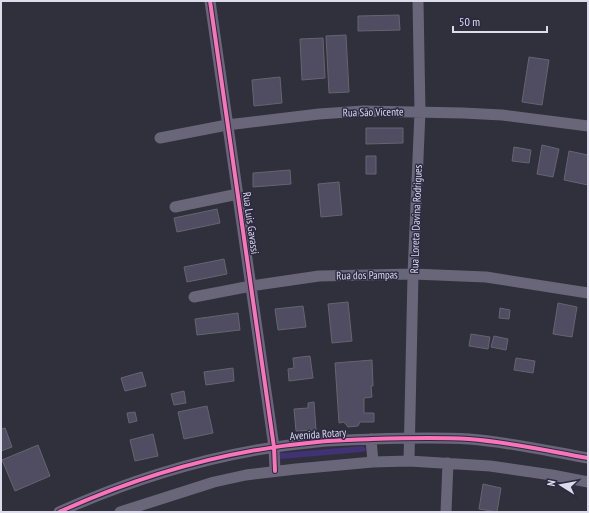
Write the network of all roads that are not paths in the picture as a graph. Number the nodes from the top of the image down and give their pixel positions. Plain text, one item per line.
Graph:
1 (210, 1) edge
2 (418, 1) edge
3 (420, 112) junction
4 (227, 125) junction
5 (588, 126) edge
6 (160, 138) dead end
7 (238, 194) junction
8 (175, 207) dead end
9 (413, 274) junction
10 (251, 286) junction
11 (588, 293) edge
12 (194, 297) dead end
13 (409, 438) junction
14 (371, 440) junction
15 (274, 447) junction
16 (588, 458) edge
17 (409, 461) junction
18 (373, 462) junction
19 (448, 463) junction
20 (275, 471) junction
21 (588, 482) edge
22 (59, 512) edge
23 (120, 512) edge
24 (446, 512) edge

1 - 4 street, Rua Luis Gavassi
2 - 3 street, Rua Loreta Davina Rodrigues
3 - 4 street, Rua São Vicente
3 - 5 street, Rua São Vicente
3 - 9 street, Rua Loreta Davina Rodrigues
4 - 6 street, Rua São Vicente
4 - 7 street, Rua Luis Gavassi
7 - 8 street
7 - 10 street, Rua Luis Gavassi
9 - 10 street, Rua dos Pampas
9 - 11 street, Rua dos Pampas
9 - 13 street, Rua Loreta Davina Rodrigues
10 - 12 street, Rua dos Pampas
10 - 15 street, Rua Luis Gavassi
13 - 14 street, Avenida Rotary
13 - 16 street, Avenida Rotary
13 - 17 street, Rua Loreta Davina Rodrigues
14 - 15 street, Avenida Rotary
14 - 18 street
15 - 20 street, Rua Luis Gavassi
15 - 22 street, Avenida Rotary
17 - 18 street
17 - 19 street
18 - 20 street
19 - 21 street
19 - 24 street
20 - 23 street

